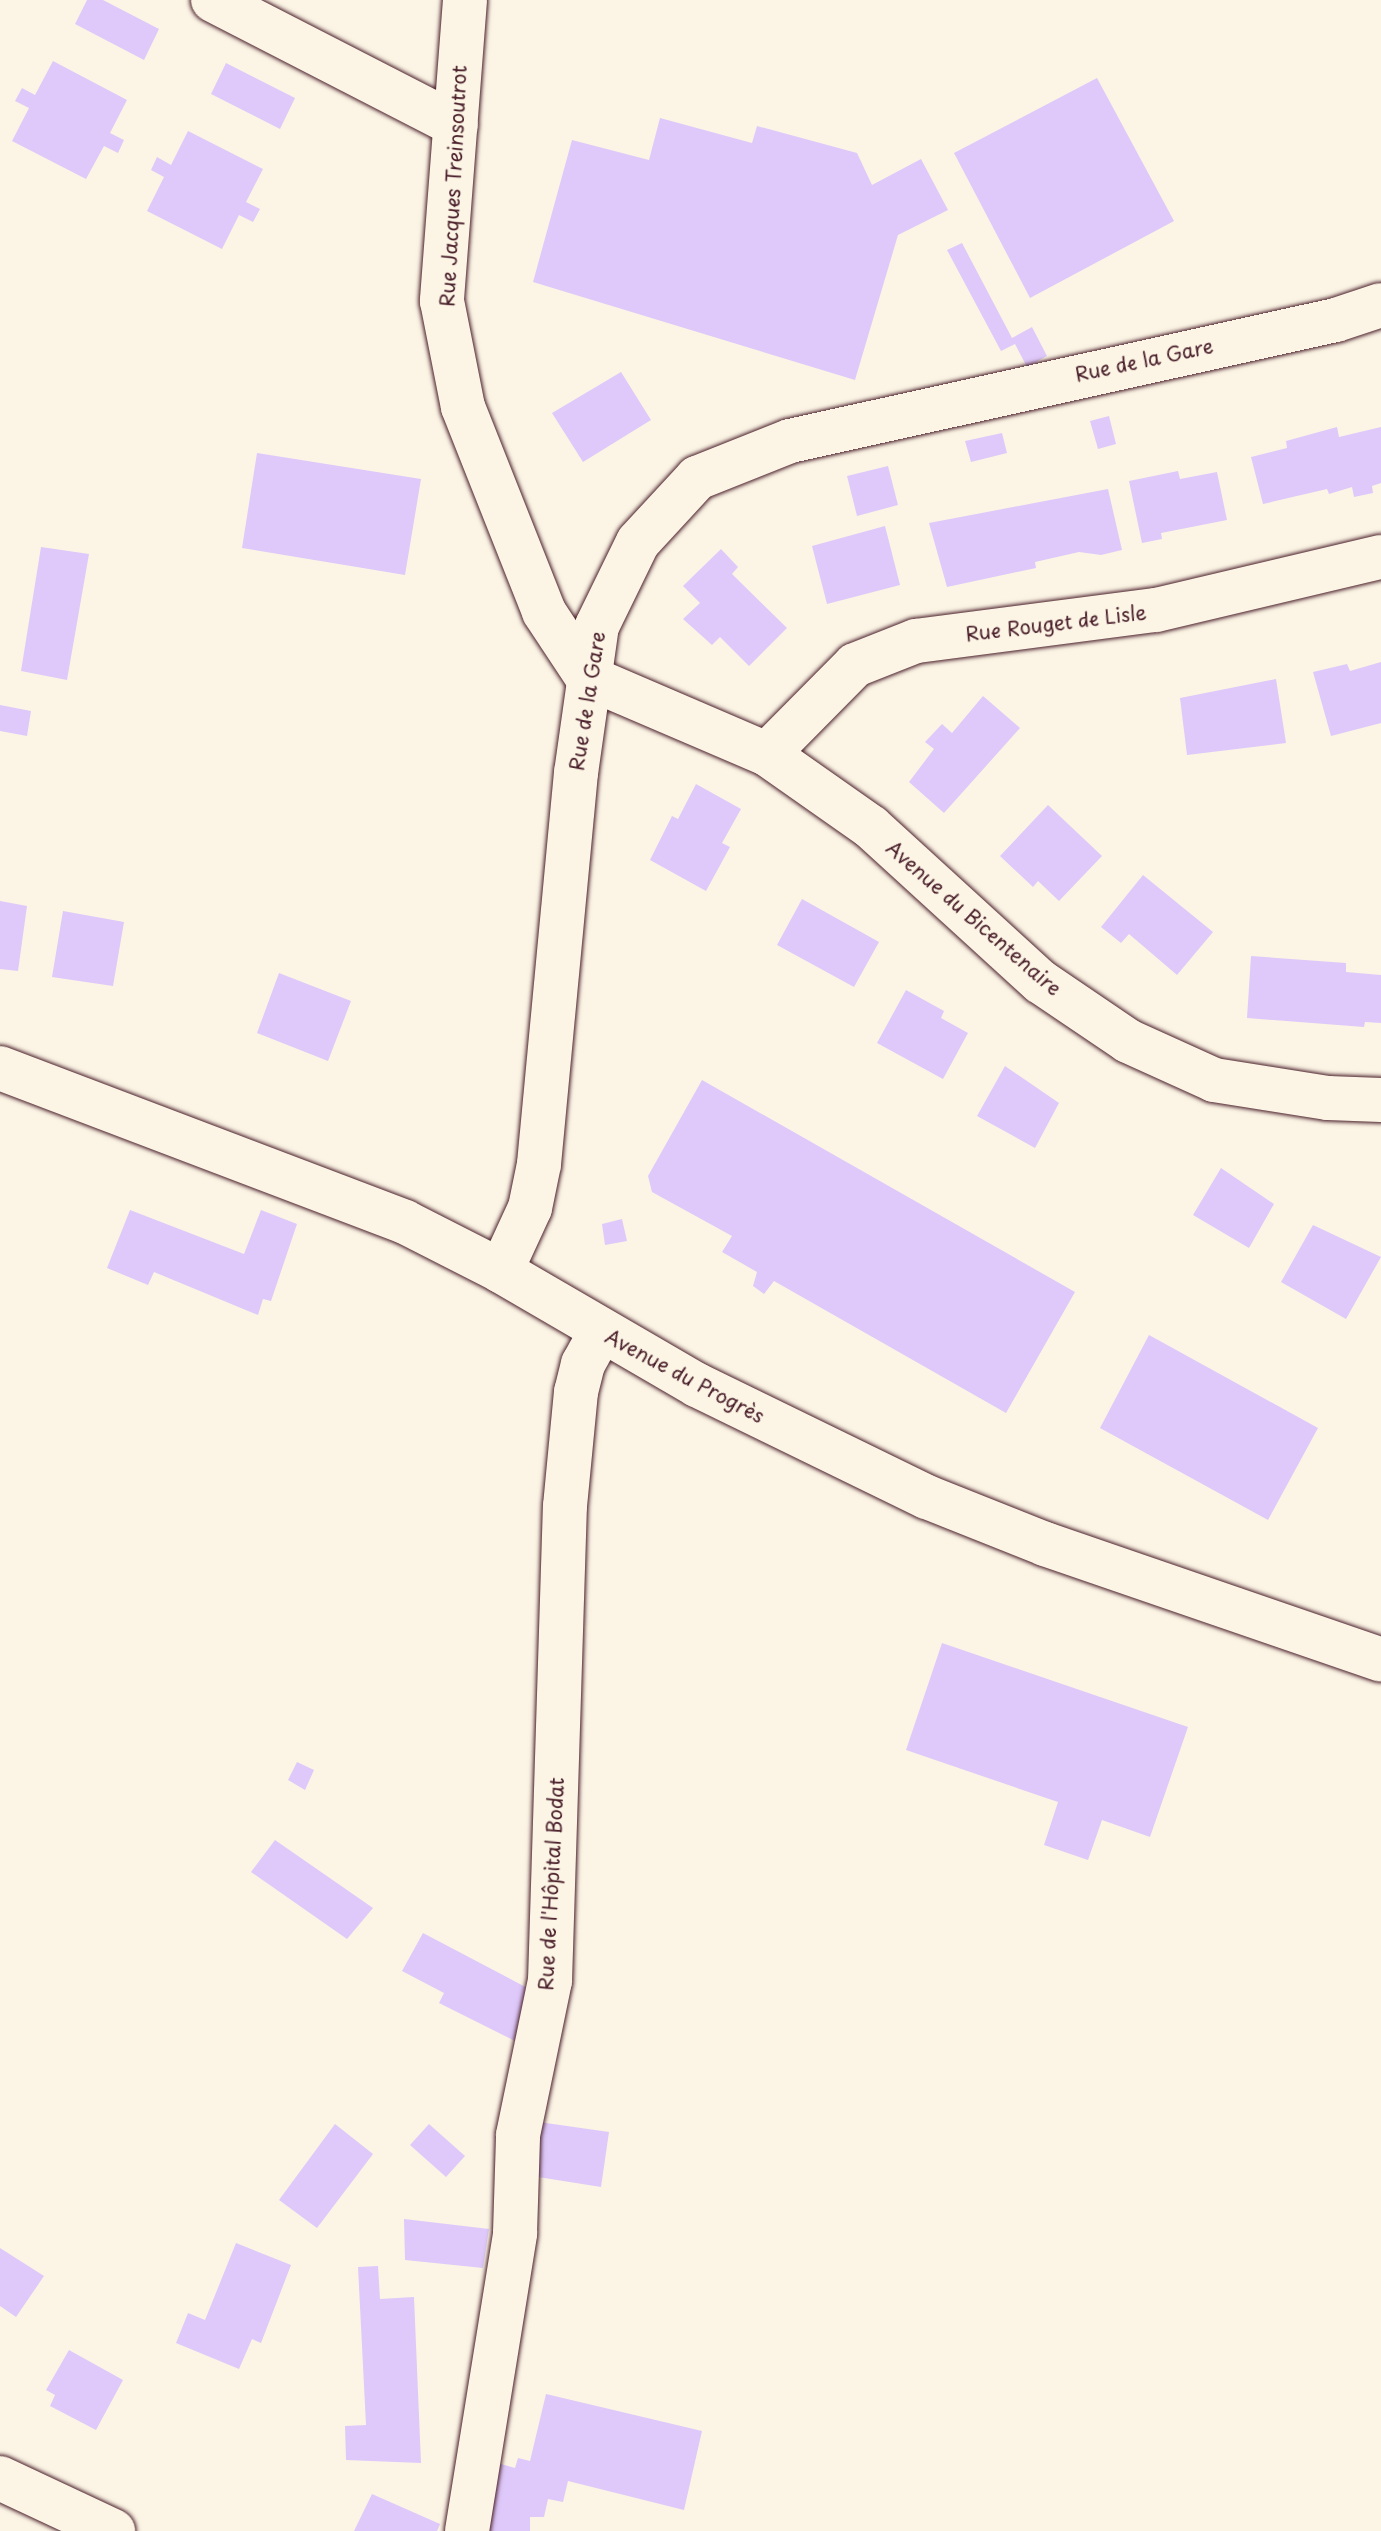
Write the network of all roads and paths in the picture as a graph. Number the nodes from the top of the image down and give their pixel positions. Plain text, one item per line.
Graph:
1 (213, 0) edge
2 (465, 0) edge
3 (456, 125) junction
4 (1381, 305) edge
5 (1381, 557) edge
6 (587, 677) junction
7 (767, 754) junction
8 (0, 1068) edge
9 (1381, 1100) edge
10 (501, 1271) junction
11 (601, 1332) junction
12 (1381, 1660) edge
13 (0, 2478) edge
14 (113, 2531) edge
15 (467, 2531) edge

1 - 3 street
2 - 3 street, Rue Jacques Treinsoutrot
3 - 6 street, Rue Jacques Treinsoutrot
4 - 6 street, Rue de la Gare
5 - 7 street, Rue Rouget de Lisle
6 - 7 street, Avenue du Bicentenaire
6 - 10 street, Rue de la Gare
7 - 9 street, Avenue du Bicentenaire
8 - 10 street, Avenue du Progrès
10 - 11 street, Avenue du Progrès
11 - 12 street, Avenue du Progrès
11 - 15 street, Rue de l'Hôpital Bodat
13 - 14 street

